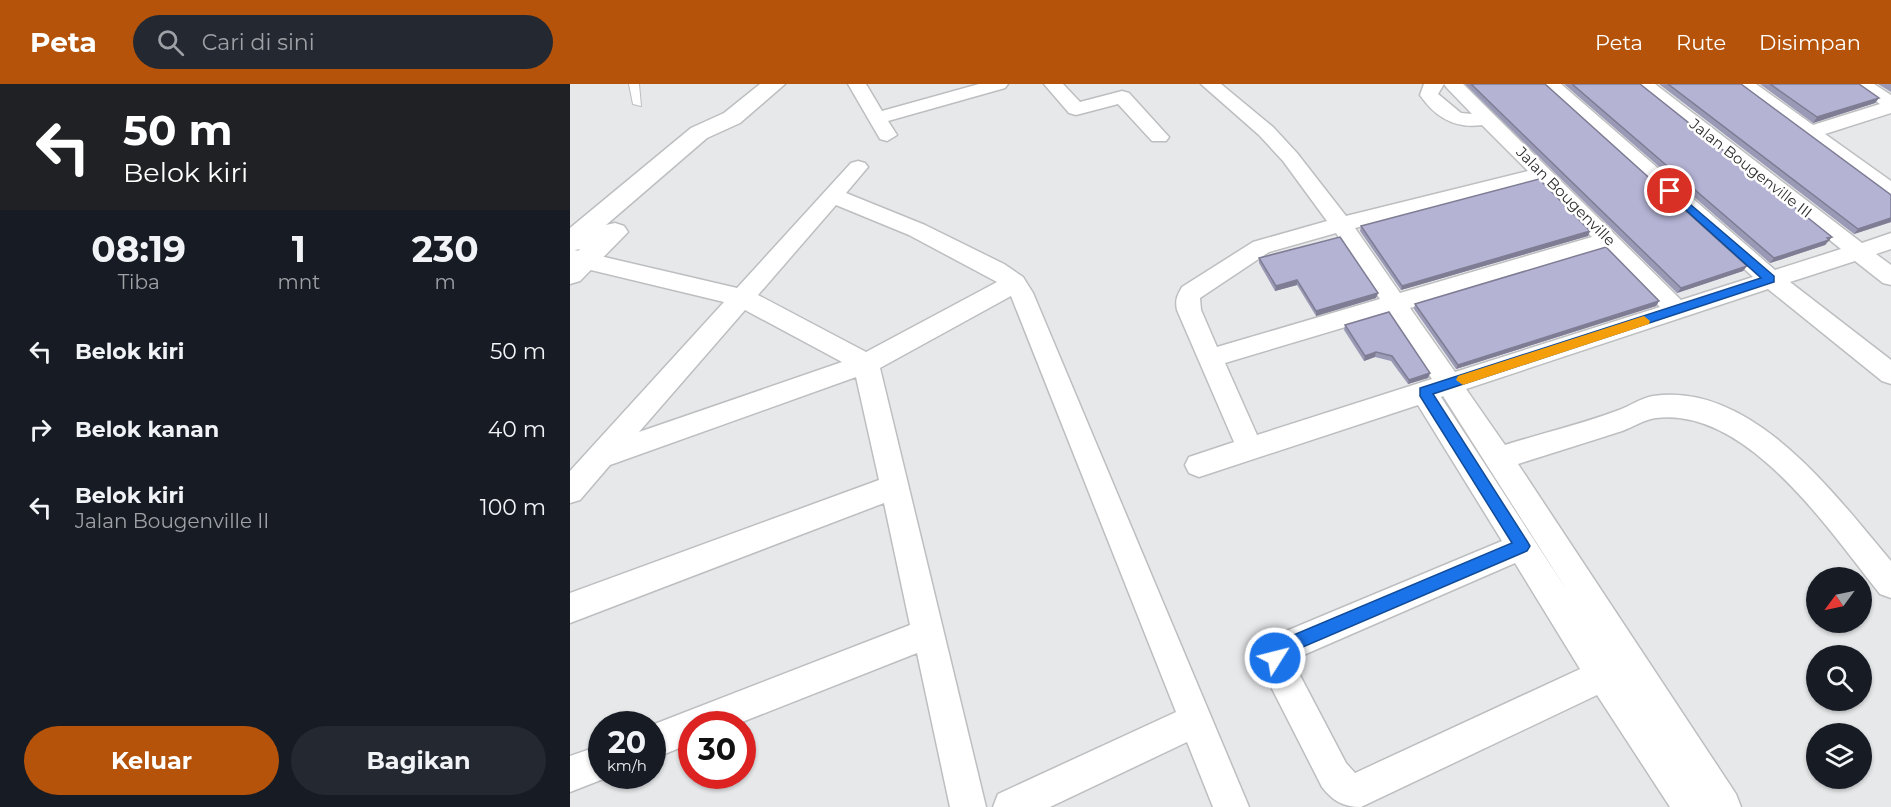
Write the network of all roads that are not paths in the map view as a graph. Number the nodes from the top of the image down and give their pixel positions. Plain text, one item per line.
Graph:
1 (634, 84) edge
2 (774, 84) edge
3 (856, 84) edge
4 (999, 84) edge
5 (1053, 84) edge
6 (1210, 84) edge
7 (1435, 84) edge
8 (1453, 84) edge
9 (1550, 84) edge
10 (1644, 84) edge
11 (1744, 84) edge
12 (1861, 84) edge
13 (638, 105) dead end
14 (1891, 105) edge
15 (877, 118) junction
16 (1488, 118) junction
17 (1810, 132) junction
18 (887, 135) dead end
19 (1159, 137) dead end
20 (858, 166) dead end
21 (1544, 174) junction
22 (1891, 191) edge
23 (833, 196) junction
24 (1341, 224) junction
25 (1609, 240) junction
26 (1891, 241) edge
27 (1858, 252) junction
28 (573, 259) edge
29 (1891, 277) edge
30 (1770, 279) junction
31 (1015, 284) junction
32 (741, 297) junction
33 (1395, 304) junction
34 (1677, 310) junction
35 (1211, 358) junction
36 (866, 364) junction
37 (1891, 374) edge
38 (1437, 388) junction
39 (1250, 448) junction
40 (602, 456) junction
41 (1499, 458) junction
42 (1199, 465) dead end
43 (894, 487) junction
44 (570, 490) edge
45 (1522, 546) junction
46 (1891, 584) edge
47 (570, 608) edge
48 (926, 634) junction
49 (1603, 675) junction
50 (729, 711) edge
51 (1196, 720) junction
52 (588, 767) edge
53 (570, 774) edge
54 (968, 807) edge
55 (1011, 807) edge
56 (1231, 807) edge
57 (1691, 807) edge
58 (1723, 807) edge

1 - 13 lane
2 - 28 street
3 - 15 street
4 - 15 street
5 - 19 street
6 - 24 street
7 - 16 street
8 - 16 street, Jalan Bougenville
9 - 30 street
10 - 27 street, Jalan Bougenville III
11 - 17 street
12 - 14 street
14 - 17 street
15 - 18 street
16 - 21 street, Jalan Bougenville
17 - 22 street
20 - 23 street
21 - 24 street
21 - 25 street, Jalan Bougenville
23 - 31 street
23 - 32 street
24 - 33 street
24 - 35 street
25 - 33 street
25 - 34 street, Jalan Bougenville
26 - 27 street
27 - 29 street, Jalan Bougenville III
27 - 30 street
28 - 32 street
30 - 34 street
30 - 37 street
31 - 36 street
31 - 51 street
32 - 36 street
32 - 40 street
33 - 35 street
33 - 38 street
34 - 38 street
35 - 39 street
36 - 40 street
36 - 43 street
38 - 39 street
38 - 41 street
38 - 45 street
39 - 42 street
40 - 44 street
41 - 46 street
41 - 58 street
43 - 47 street
43 - 48 street
45 - 49 street
45 - 49 street
48 - 50 street
48 - 54 street
49 - 57 street
51 - 55 street
51 - 56 street
52 - 53 street

